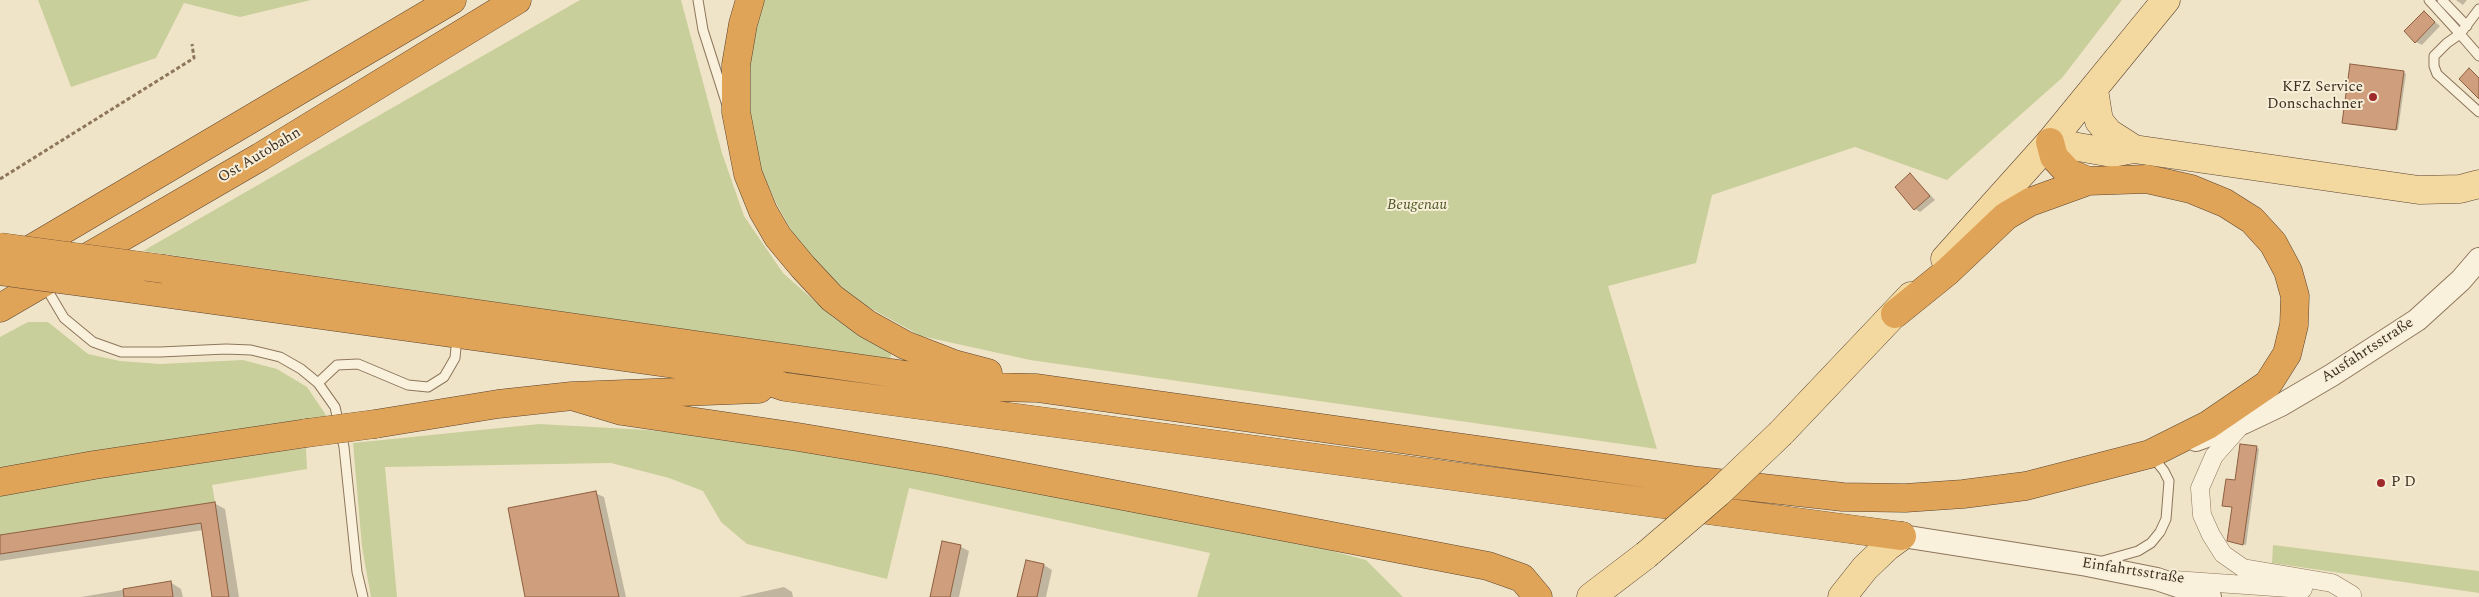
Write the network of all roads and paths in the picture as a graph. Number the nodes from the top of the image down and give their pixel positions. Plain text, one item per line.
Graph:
1 (452, 0) edge
2 (517, 0) edge
3 (698, 0) edge
4 (750, 0) edge
5 (2166, 0) edge
6 (2429, 0) edge
7 (2442, 0) edge
8 (2479, 9) edge
9 (2463, 30) junction
10 (192, 44) dead end
11 (2479, 56) edge
12 (2094, 90) junction
13 (2479, 112) edge
14 (2050, 142) junction
15 (2134, 149) junction
16 (748, 174) junction
17 (0, 180) edge
18 (2088, 181) junction
19 (2479, 184) edge
20 (0, 248) edge
21 (2479, 259) edge
22 (0, 266) edge
23 (0, 271) edge
24 (44, 284) junction
25 (0, 308) edge
26 (1895, 314) junction
27 (457, 336) junction
28 (318, 383) junction
29 (785, 387) junction
30 (1037, 388) junction
31 (572, 396) junction
32 (2243, 423) junction
33 (2150, 454) junction
34 (0, 482) edge
35 (1902, 536) junction
36 (2087, 565) junction
37 (2157, 579) junction
38 (2359, 596) edge
39 (363, 597) edge
40 (1538, 597) edge
41 (1591, 597) edge
42 (1842, 597) edge
43 (2210, 597) edge

1 - 22 highway
2 - 24 highway, Ost Autobahn
3 - 16 lane
4 - 16 highway
5 - 12 main road
6 - 9 lane
7 - 9 lane
8 - 9 lane
9 - 11 lane
9 - 13 lane
10 - 17 path
12 - 14 main road
12 - 15 main road
14 - 15 main road
14 - 18 highway
14 - 26 main road
15 - 19 main road
16 - 30 highway
18 - 26 highway
18 - 33 highway
20 - 30 highway, bridge
21 - 32 street, Ausfahrtsstraße
23 - 27 highway, bridge
24 - 25 highway, Ost Autobahn
24 - 28 lane
26 - 41 main road, bridge
27 - 28 lane
27 - 29 highway
28 - 39 lane
29 - 31 highway
29 - 35 highway
30 - 33 highway
31 - 34 highway, bridge
31 - 40 highway
32 - 33 street, Ausfahrtsstraße
32 - 38 street
33 - 36 lane
35 - 36 street, Einfahrtsstraße
35 - 42 main road
36 - 37 street, Einfahrtsstraße
37 - 38 street, Einfahrtsstraße
37 - 43 street

